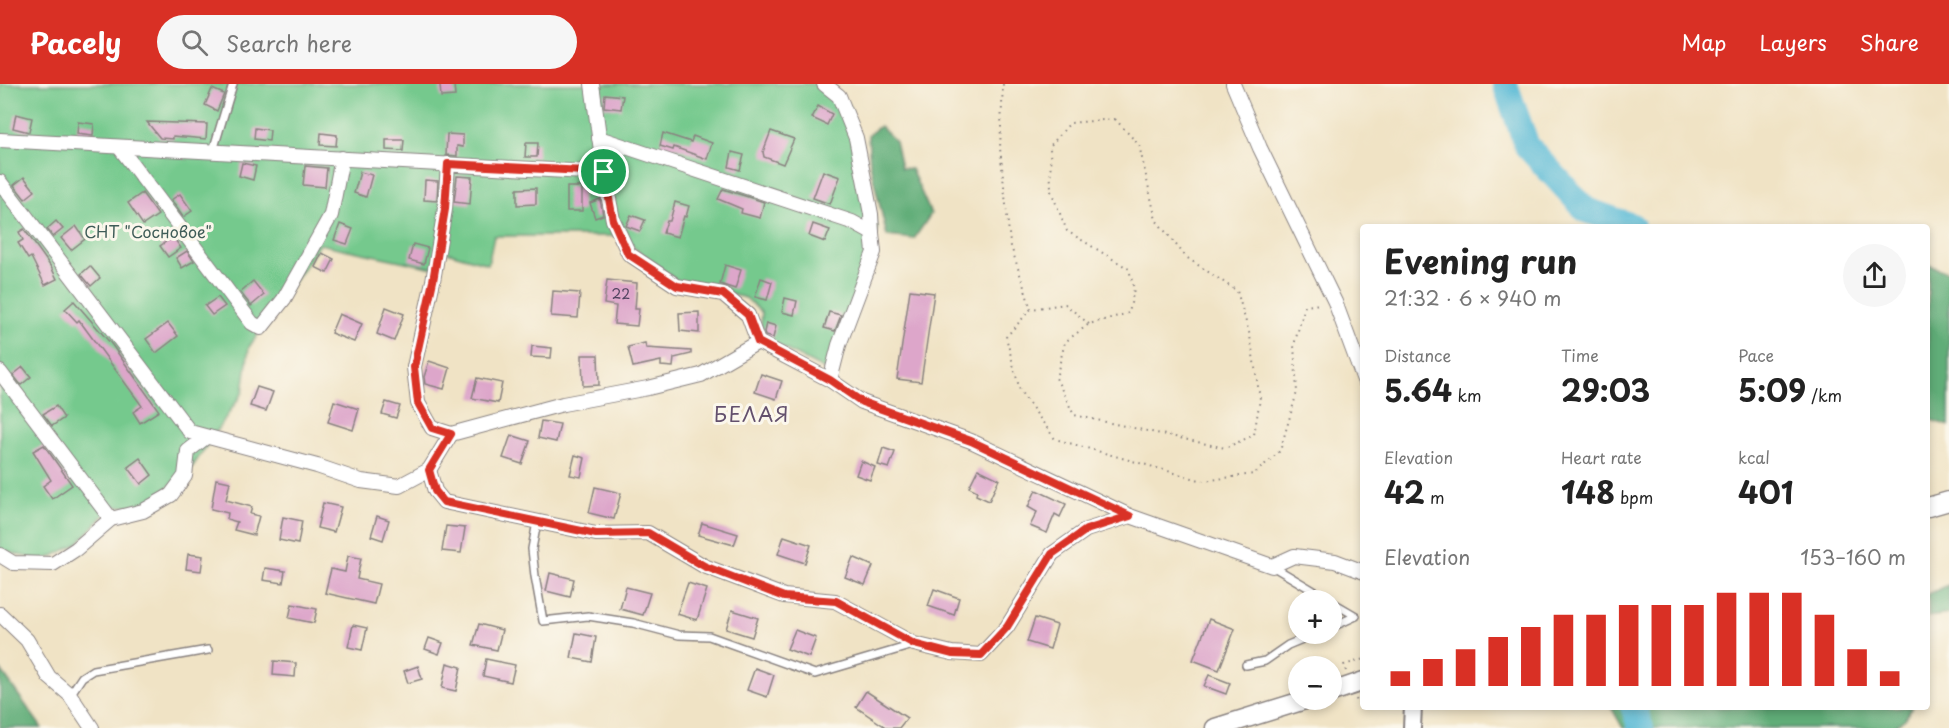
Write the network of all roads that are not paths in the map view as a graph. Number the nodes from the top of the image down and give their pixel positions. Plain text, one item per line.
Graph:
1 (233, 84) edge
2 (592, 84) edge
3 (824, 84) edge
4 (1233, 84) edge
5 (599, 138) junction
6 (0, 140) edge
7 (120, 148) junction
8 (213, 151) junction
9 (342, 158) junction
10 (448, 164) junction
11 (604, 172) junction
12 (0, 182) edge
13 (872, 233) junction
14 (758, 342) junction
15 (1360, 369) edge
16 (0, 372) edge
17 (830, 380) junction
18 (451, 434) junction
19 (206, 437) junction
20 (429, 470) junction
21 (1949, 501) edge
22 (1930, 506) edge
23 (1130, 516) junction
24 (111, 519) junction
25 (537, 522) junction
26 (0, 555) edge
27 (1272, 566) junction
28 (1360, 570) edge
29 (1312, 590) edge
30 (1342, 608) edge
31 (0, 614) edge
32 (1342, 622) edge
33 (914, 644) junction
34 (1290, 644) edge
35 (208, 650) dead end
36 (1246, 665) dead end
37 (1360, 682) edge
38 (1342, 689) edge
39 (70, 695) junction
40 (1288, 705) edge
41 (1413, 710) edge
42 (92, 728) edge
43 (1215, 728) edge
44 (1412, 728) edge

1 - 8 lane
2 - 5 street
3 - 13 street
4 - 15 street
5 - 11 street
5 - 13 street
6 - 7 street
7 - 8 street
7 - 9 street
8 - 9 street
9 - 10 street
10 - 11 street
10 - 18 street
11 - 14 street
12 - 19 street
13 - 17 street
14 - 17 street
14 - 18 street
16 - 24 street
17 - 23 street
18 - 20 street
19 - 20 street
19 - 24 street
20 - 25 street
21 - 22 main road
23 - 27 street
23 - 33 street
24 - 26 street
25 - 33 street
25 - 33 lane
27 - 28 street
27 - 29 lane
30 - 32 lane
31 - 39 street
34 - 36 lane
35 - 39 lane
37 - 38 main road
39 - 42 street
40 - 43 main road
41 - 44 street

